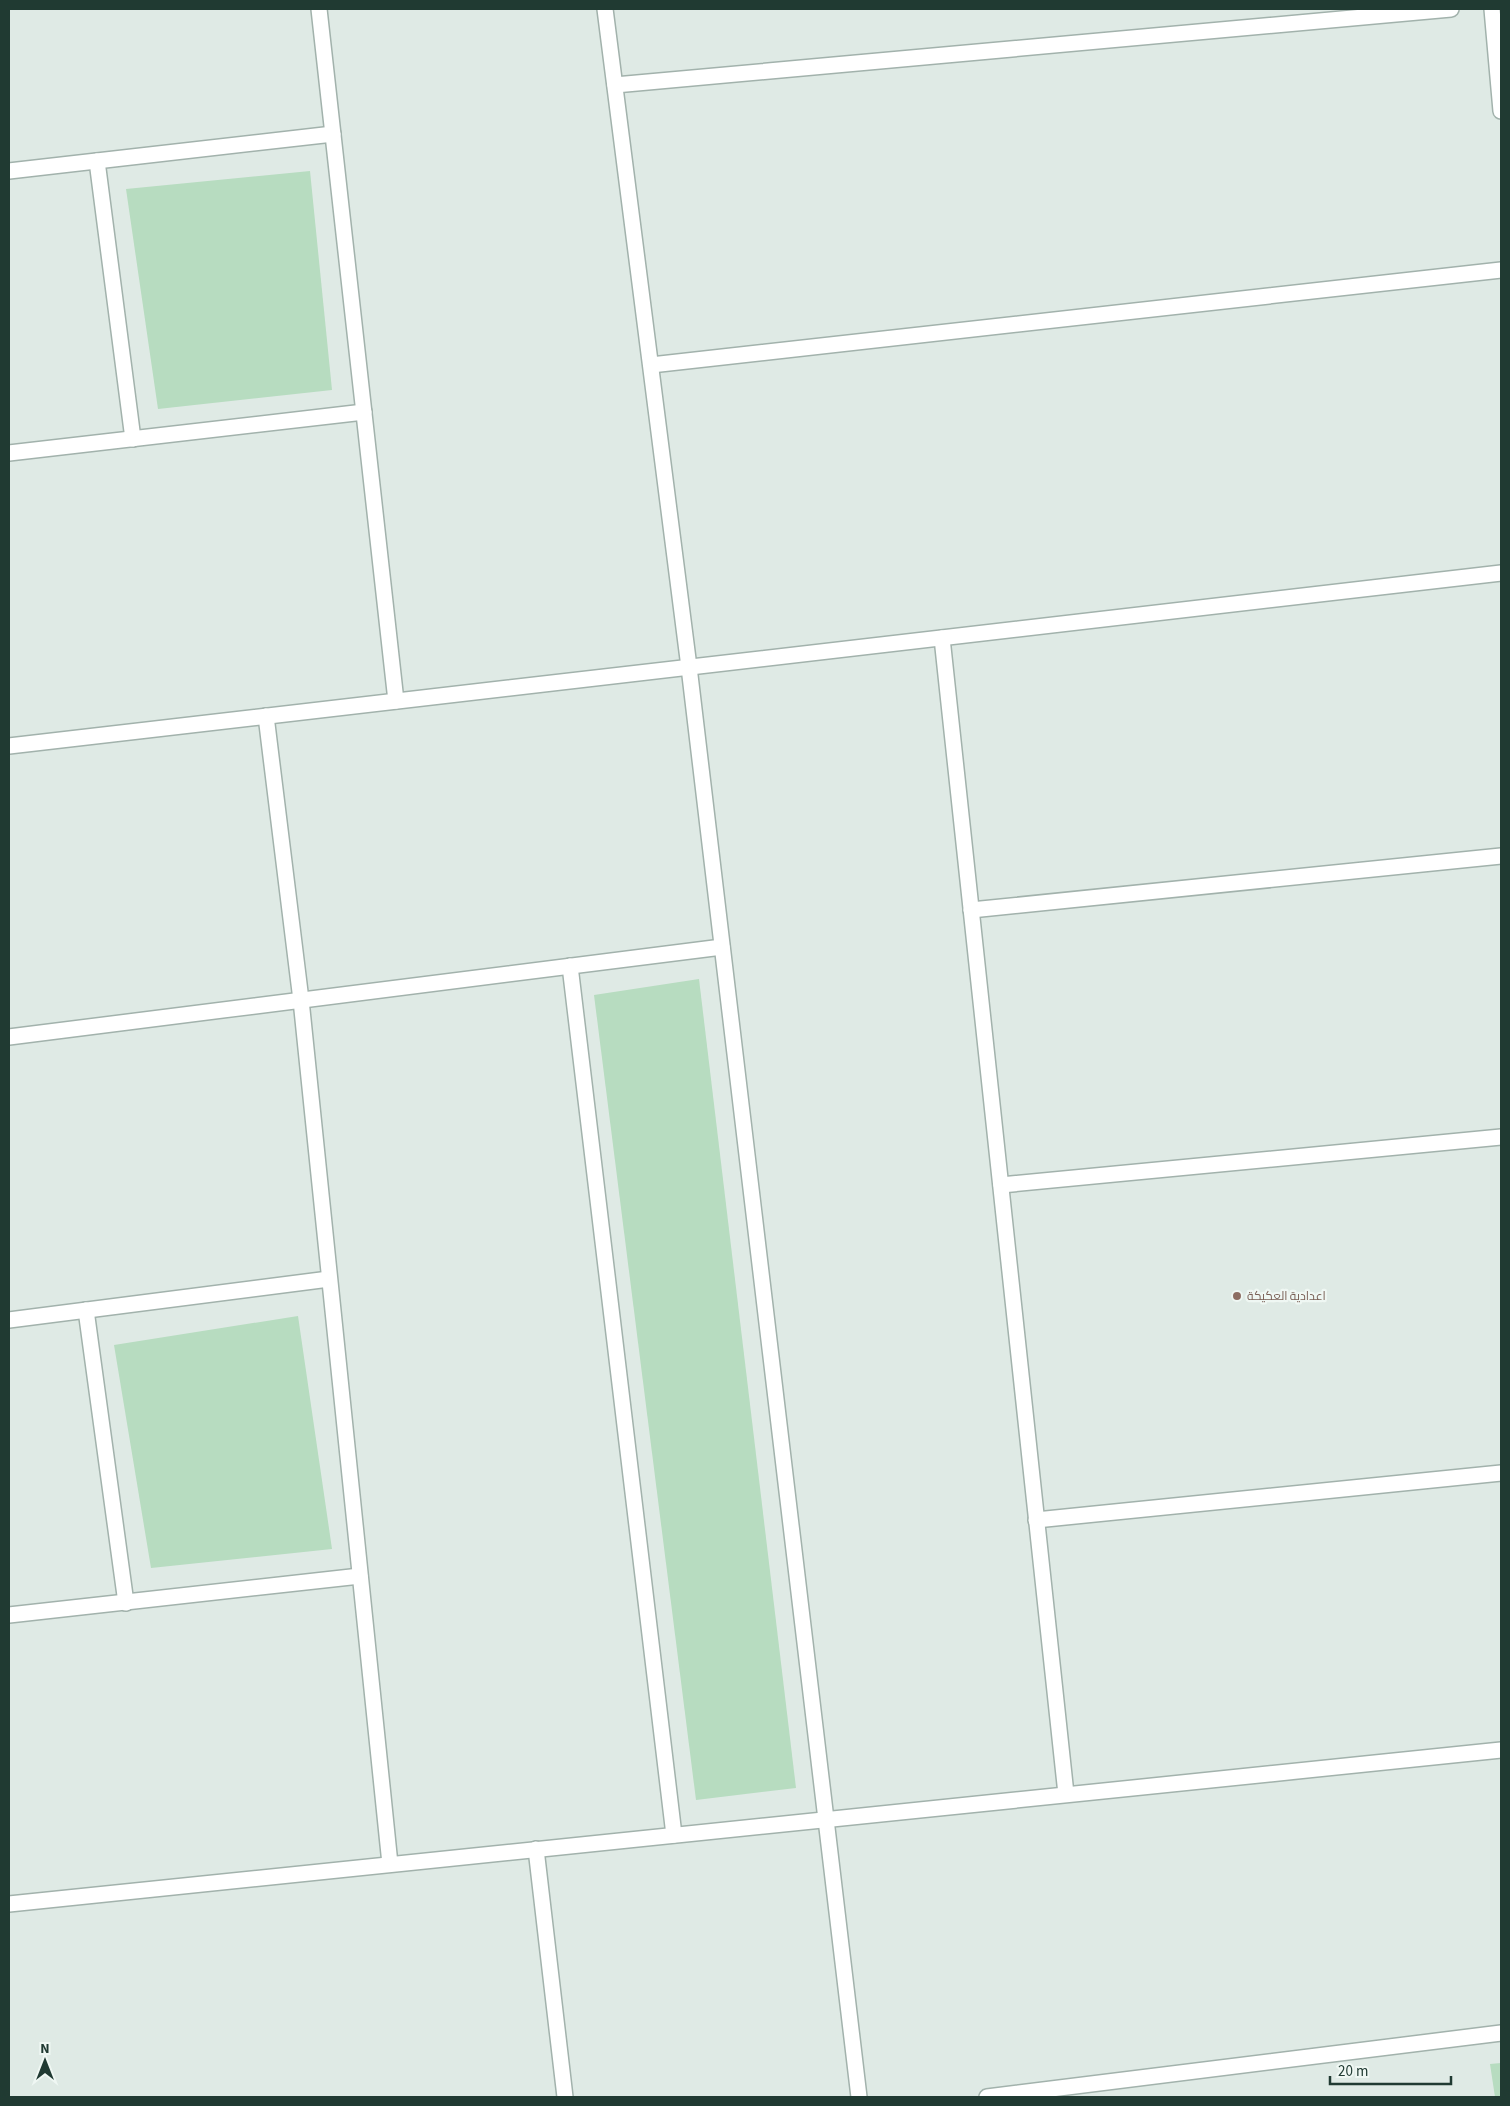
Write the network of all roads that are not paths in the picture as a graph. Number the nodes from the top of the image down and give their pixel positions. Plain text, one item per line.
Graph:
1 (319, 9) edge
2 (606, 9) edge
3 (1451, 9) edge
4 (1492, 9) edge
5 (615, 85) junction
6 (1501, 111) edge
7 (333, 134) junction
8 (97, 160) junction
9 (9, 171) edge
10 (1501, 270) edge
11 (651, 365) junction
12 (364, 412) junction
13 (133, 439) junction
14 (9, 453) edge
15 (1501, 573) edge
16 (942, 638) junction
17 (689, 668) junction
18 (396, 701) junction
19 (266, 716) junction
20 (9, 746) edge
21 (1501, 856) edge
22 (972, 910) junction
23 (722, 947) junction
24 (570, 966) junction
25 (300, 1000) junction
26 (9, 1036) edge
27 (1501, 1137) edge
28 (1001, 1185) junction
29 (329, 1279) junction
30 (86, 1310) junction
31 (9, 1320) edge
32 (1501, 1473) edge
33 (1036, 1520) junction
34 (360, 1576) junction
35 (126, 1603) junction
36 (9, 1616) edge
37 (1501, 1750) edge
38 (1066, 1794) junction
39 (827, 1819) junction
40 (674, 1835) junction
41 (536, 1849) junction
42 (390, 1864) junction
43 (9, 1904) edge
44 (1501, 2034) edge
45 (565, 2097) edge
46 (859, 2097) edge
47 (987, 2097) edge

1 - 7 street
2 - 5 street
3 - 5 street
4 - 6 street
5 - 11 street
7 - 8 street
7 - 12 street
8 - 9 street
8 - 13 street
10 - 11 street
11 - 17 street
12 - 13 street
12 - 18 street
13 - 14 street
15 - 16 street
16 - 17 street
16 - 22 street
17 - 18 street
17 - 23 street
18 - 19 street
19 - 20 street
19 - 25 street
21 - 22 street
22 - 28 street
23 - 24 street
23 - 39 street
24 - 25 street
24 - 40 street
25 - 26 street
25 - 29 street
27 - 28 street
28 - 33 street
29 - 30 street
29 - 34 street
30 - 31 street
30 - 35 street
32 - 33 street
33 - 38 street
34 - 35 street
34 - 42 street
35 - 36 street
37 - 38 street
38 - 39 street
39 - 40 street
39 - 46 street
40 - 41 street
41 - 42 street
41 - 45 street
42 - 43 street
44 - 47 street

